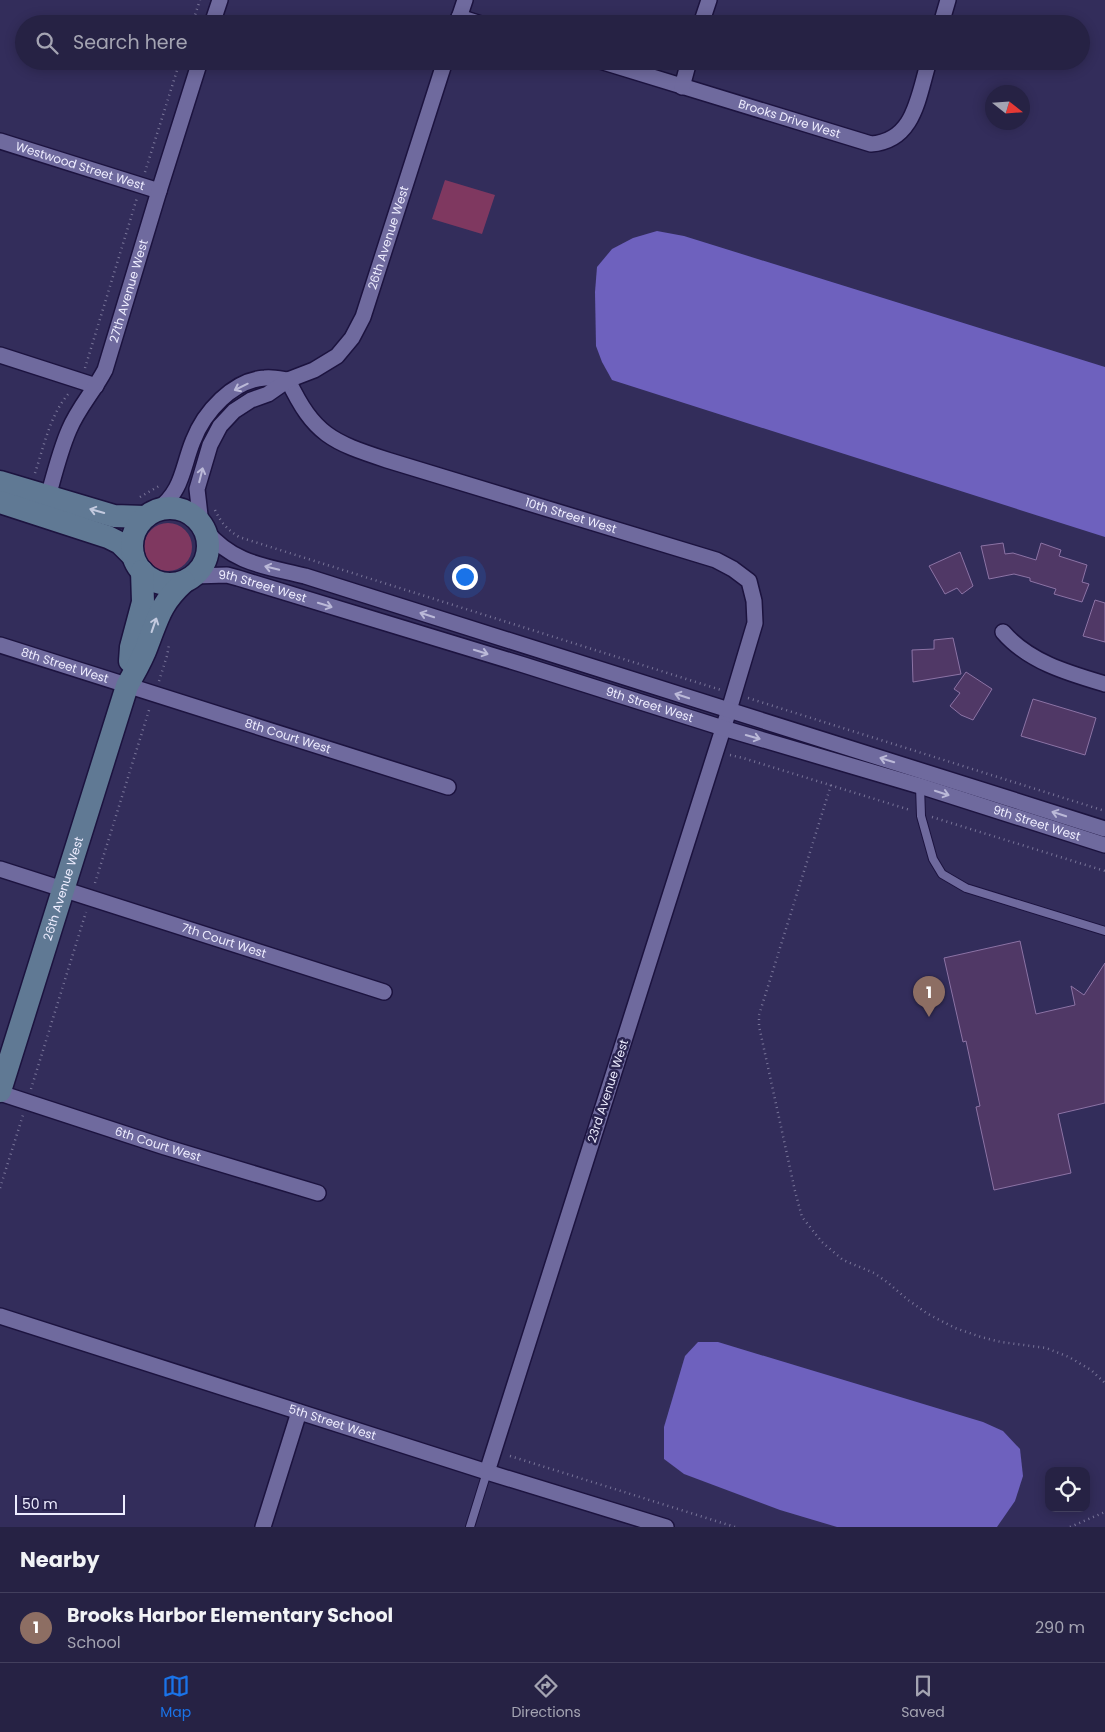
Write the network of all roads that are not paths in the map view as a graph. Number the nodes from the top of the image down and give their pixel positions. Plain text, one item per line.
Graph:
1 (220, 0) edge
2 (465, 0) edge
3 (709, 0) edge
4 (948, 0) edge
5 (215, 15) edge
6 (460, 15) edge
7 (704, 15) edge
8 (944, 15) edge
9 (197, 70) edge
10 (442, 70) edge
11 (628, 70) edge
12 (687, 70) edge
13 (926, 70) edge
14 (682, 87) junction
15 (0, 141) edge
16 (159, 191) junction
17 (0, 355) edge
18 (288, 380) junction
19 (96, 386) junction
20 (0, 482) edge
21 (0, 502) edge
22 (45, 506) junction
23 (146, 509) junction
24 (207, 521) junction
25 (137, 564) junction
26 (189, 579) junction
27 (1003, 632) dead end
28 (0, 645) edge
29 (1105, 684) edge
30 (127, 686) junction
31 (729, 710) junction
32 (723, 728) junction
33 (920, 786) junction
34 (448, 787) dead end
35 (1105, 829) edge
36 (1105, 845) edge
37 (0, 869) edge
38 (63, 890) junction
39 (1105, 931) edge
40 (384, 992) dead end
41 (0, 1092) edge
42 (318, 1193) dead end
43 (0, 1316) edge
44 (299, 1412) junction
45 (487, 1472) junction
46 (263, 1527) edge
47 (470, 1527) edge
48 (666, 1527) edge

1 - 5 street
2 - 6 street
3 - 7 street
4 - 8 street
9 - 16 street, 27th Avenue West
10 - 18 street, 26th Avenue West
11 - 14 street, Brooks Drive West
12 - 14 street
13 - 14 street, Brooks Drive West
15 - 16 street, Westwood Street West
16 - 19 street, 27th Avenue West
17 - 19 street
18 -> 23 street, 26th Avenue West
24 -> 18 street, 26th Avenue West
18 - 31 street, 10th Street West
19 - 22 street, 27th Avenue West
20 - 22 street
21 - 22 street
23 -> 22 street
22 - 25 street
23 - 24 street
23 - 25 street
24 - 26 street
31 -> 24 street, 9th Street West
25 - 26 street
25 - 30 street, 26th Avenue West
30 -> 26 street, 26th Avenue West
26 -> 32 street, 9th Street West
27 - 29 street
28 - 30 street, 8th Street West
30 - 34 street, 8th Court West
30 - 38 street, 26th Avenue West
31 - 32 street, 23rd Avenue West
35 -> 31 street, 9th Street West
32 -> 33 street, 9th Street West
32 - 45 street, 23rd Avenue West
33 -> 36 street, 9th Street West
33 - 39 lane
37 - 38 street, 7th Court West
38 - 40 street, 7th Court West
38 - 41 street, 26th Avenue West
41 - 42 street, 6th Court West
43 - 44 street, 5th Street West
44 - 45 street, 5th Street West
44 - 46 street
45 - 47 lane
45 - 48 street, 5th Street West

